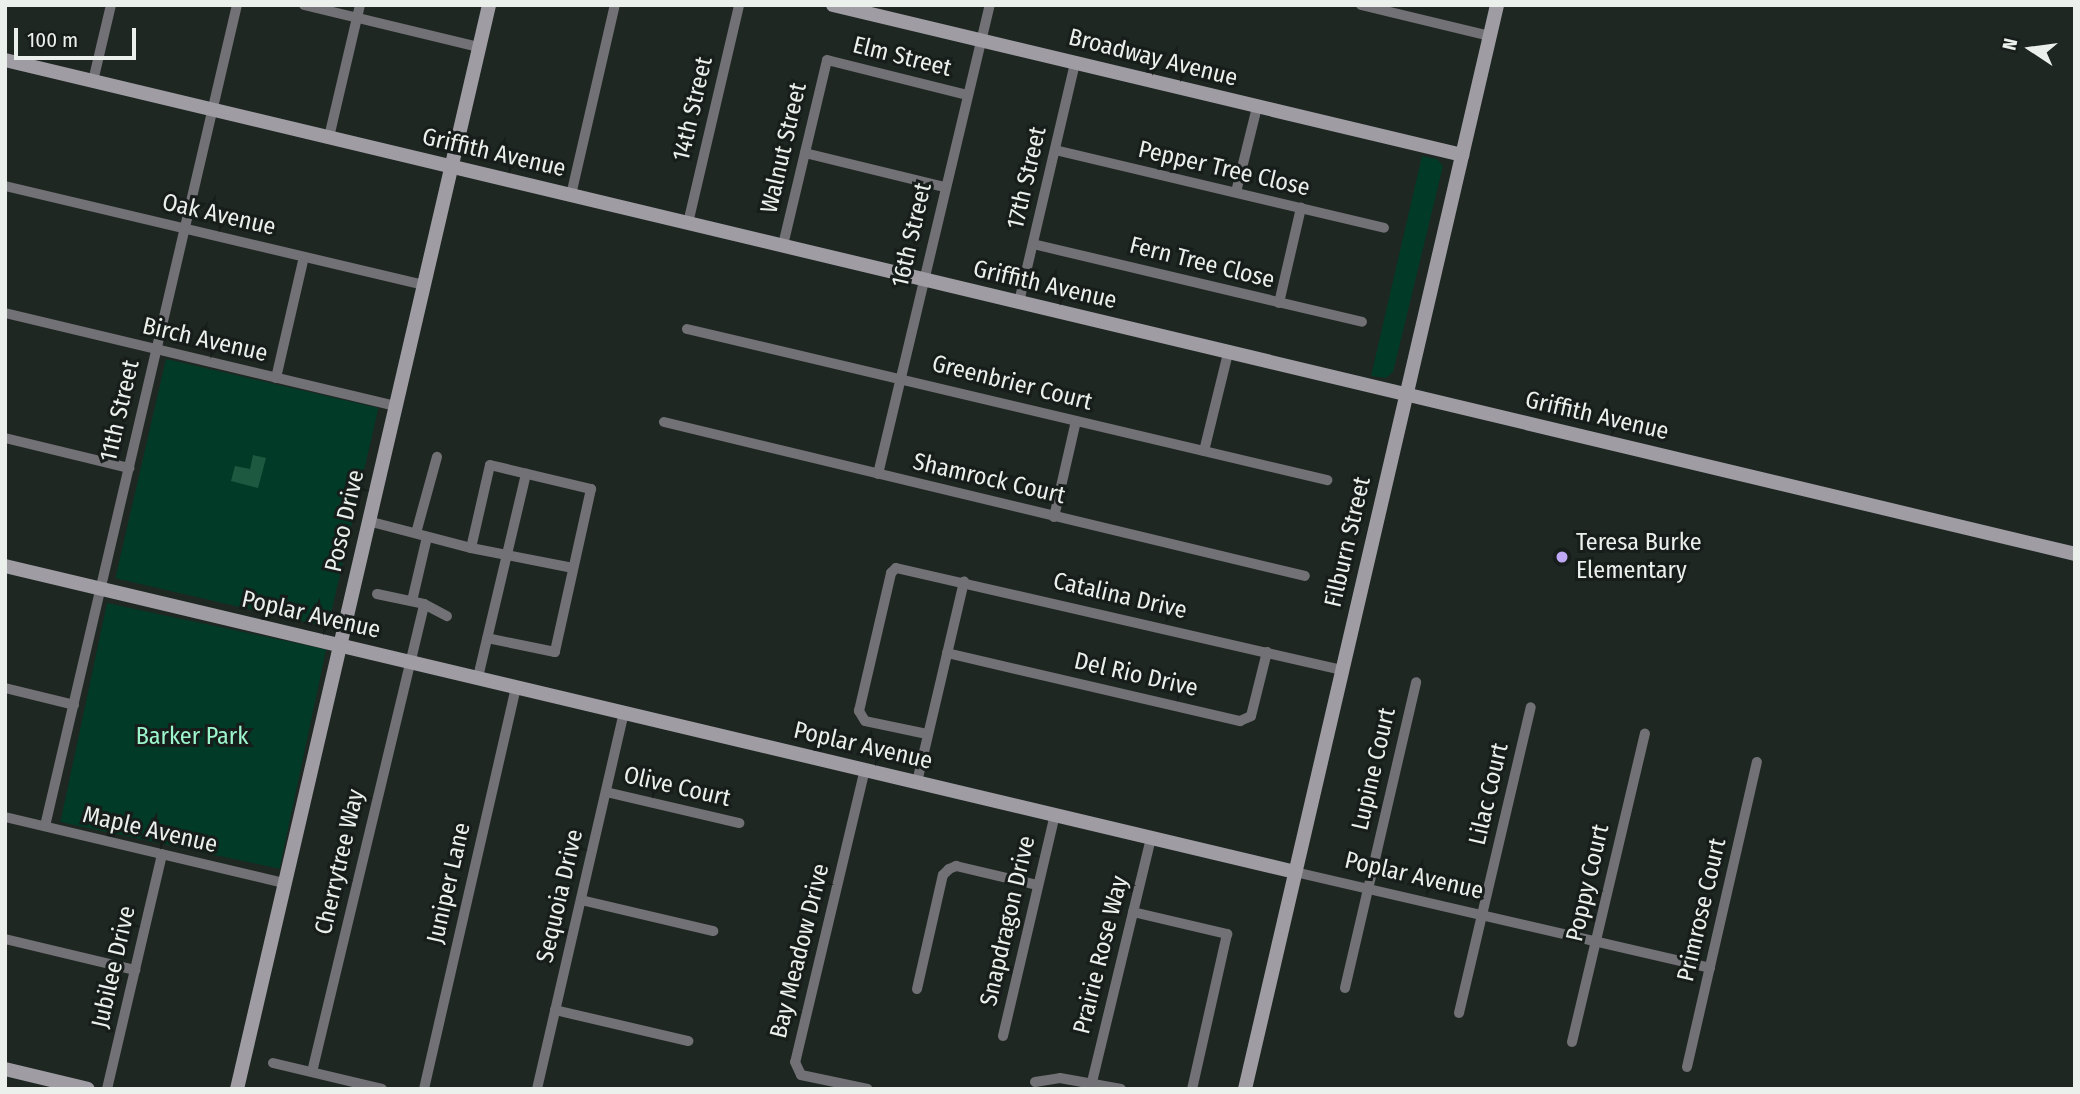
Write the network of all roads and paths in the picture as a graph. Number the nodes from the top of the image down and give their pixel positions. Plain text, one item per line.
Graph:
1 (111, 5) edge
2 (237, 5) edge
3 (304, 5) edge
4 (360, 5) edge
5 (489, 5) edge
6 (615, 5) edge
7 (739, 5) edge
8 (833, 5) edge
9 (990, 5) edge
10 (1362, 5) edge
11 (1497, 5) edge
12 (862, 9) edge
13 (357, 18) junction
14 (1490, 36) junction
15 (981, 40) junction
16 (479, 47) junction
17 (5, 60) edge
18 (827, 60) joint
19 (1075, 63) junction
20 (93, 81) junction
21 (967, 95) junction
22 (1257, 107) junction
23 (212, 110) junction
24 (329, 137) junction
25 (1055, 150) junction
26 (804, 153) junction
27 (1462, 155) junction
28 (451, 166) junction
29 (5, 186) edge
30 (945, 187) junction
31 (1236, 192) junction
32 (571, 195) junction
33 (1301, 208) junction
34 (688, 223) junction
35 (1384, 228) dead end
36 (185, 229) junction
37 (1033, 244) junction
38 (783, 246) junction
39 (304, 257) junction
40 (923, 281) junction
41 (424, 285) junction
42 (1019, 302) junction
43 (1279, 303) junction
44 (5, 313) edge
45 (1362, 323) dead end
46 (687, 329) dead end
47 (156, 351) junction
48 (1228, 352) junction
49 (276, 378) junction
50 (900, 378) junction
51 (1406, 394) junction
52 (395, 406) junction
53 (1076, 421) junction
54 (664, 422) dead end
55 (5, 439) edge
56 (1204, 451) junction
57 (437, 457) dead end
58 (129, 468) junction
59 (526, 474) junction
60 (878, 474) junction
61 (1327, 480) dead end
62 (1054, 517) junction
63 (368, 521) junction
64 (416, 533) junction
65 (427, 537) junction
66 (471, 548) junction
67 (2075, 554) edge
68 (509, 555) junction
69 (5, 566) edge
70 (573, 568) junction
71 (1305, 576) dead end
72 (964, 582) junction
73 (100, 589) junction
74 (377, 594) dead end
75 (412, 601) junction
76 (424, 604) junction
77 (447, 617) dead end
78 (487, 638) junction
79 (339, 645) junction
80 (1267, 652) junction
81 (947, 653) junction
82 (408, 661) junction
83 (1342, 670) junction
84 (478, 677) junction
85 (1416, 682) dead end
86 (516, 686) junction
87 (5, 688) edge
88 (74, 705) junction
89 (1531, 707) dead end
90 (624, 713) junction
91 (927, 734) junction
92 (1645, 734) dead end
93 (1757, 762) dead end
94 (865, 769) junction
95 (917, 782) junction
96 (606, 792) junction
97 (1055, 815) junction
98 (5, 817) edge
99 (739, 822) dead end
100 (45, 826) junction
101 (1151, 838) junction
102 (162, 854) junction
103 (1295, 872) junction
104 (284, 883) junction
105 (1037, 885) junction
106 (1367, 888) junction
107 (581, 900) junction
108 (1133, 912) junction
109 (1483, 915) junction
110 (713, 931) dead end
111 (5, 939) edge
112 (1597, 941) junction
113 (1710, 968) junction
114 (135, 970) junction
115 (1345, 988) dead end
116 (917, 989) dead end
117 (555, 1010) junction
118 (1459, 1013) dead end
119 (1003, 1036) dead end
120 (688, 1041) dead end
121 (1572, 1042) dead end
122 (273, 1063) dead end
123 (1687, 1067) dead end
124 (5, 1069) edge
125 (312, 1072) junction
126 (1092, 1082) junction
127 (1035, 1083) dead end
128 (88, 1089) edge
129 (107, 1089) edge
130 (237, 1089) edge
131 (382, 1089) edge
132 (424, 1089) edge
133 (537, 1089) edge
134 (868, 1089) edge
135 (1121, 1089) edge
136 (1192, 1089) edge
137 (1245, 1089) edge

1 - 20 street
2 - 23 street, 11th Street
3 - 13 street
4 - 13 street
5 - 16 street, Poso Drive
6 - 32 street
7 - 34 street, 14th Street
8 - 12 street, Broadway Avenue
9 - 15 street, 16th Street
10 - 14 street
11 - 14 street, Filburn Street
12 - 15 street, Broadway Avenue
13 - 16 street
13 - 24 street
14 - 27 street, Filburn Street
15 - 19 street, Broadway Avenue
15 - 21 street, 16th Street
16 - 28 street, Poso Drive
17 - 20 street, Griffith Avenue
18 - 21 street, Elm Street
18 - 26 street, Walnut Street
19 - 22 street, Broadway Avenue
19 - 25 street, 17th Street
20 - 23 street, Griffith Avenue
21 - 30 street, 16th Street
22 - 27 street, Broadway Avenue
22 - 31 street
23 - 24 street, Griffith Avenue
23 - 36 street, 11th Street
24 - 28 street, Griffith Avenue
25 - 31 street, Pepper Tree Close
25 - 37 street, 17th Street
26 - 30 street
26 - 38 street, Walnut Street
27 - 51 street, Filburn Street
28 - 32 street, Griffith Avenue
28 - 41 street, Poso Drive
29 - 36 street, Oak Avenue
30 - 40 street, 16th Street
31 - 33 street, Pepper Tree Close
32 - 34 street, Griffith Avenue
33 - 35 street, Pepper Tree Close
33 - 43 street
34 - 38 street, Griffith Avenue
36 - 39 street, Oak Avenue
36 - 47 street, 11th Street
37 - 42 street, 17th Street
37 - 43 street, Fern Tree Close
38 - 40 street, Griffith Avenue
39 - 41 street, Oak Avenue
39 - 49 street
40 - 42 street, Griffith Avenue
40 - 50 street, 16th Street
41 - 52 street, Poso Drive
42 - 48 street, Griffith Avenue
43 - 45 street, Fern Tree Close
44 - 47 street, Birch Avenue
46 - 50 street, Greenbrier Court
47 - 49 street, Birch Avenue
47 - 58 street, 11th Street
48 - 51 street, Griffith Avenue
48 - 56 street
49 - 52 street, Birch Avenue
50 - 53 street, Greenbrier Court
50 - 60 street, 16th Street
51 - 67 street, Griffith Avenue
51 - 83 street, Filburn Street
52 - 63 street, Poso Drive
53 - 56 street, Greenbrier Court
53 - 62 street
54 - 60 street, Shamrock Court
55 - 58 street
56 - 61 street, Greenbrier Court
57 - 64 street
58 - 73 street, 11th Street
59 - 66 street
59 - 68 street
59 - 70 street
60 - 62 street, Shamrock Court
62 - 71 street, Shamrock Court
63 - 64 street
63 - 79 street, Poso Drive
64 - 65 street
65 - 66 street
65 - 75 street
66 - 68 street
68 - 70 street
68 - 78 street
69 - 73 street, Poplar Avenue
70 - 78 street
72 - 80 street, Catalina Drive
72 - 81 street
72 - 91 street, Catalina Drive
73 - 79 street, Poplar Avenue
73 - 88 street, 11th Street
74 - 75 street
75 - 76 street
76 - 77 street
76 - 82 street, Cherrytree Way
78 - 84 street
79 - 82 street, Poplar Avenue
79 - 104 street, Poso Drive
80 - 81 street, Del Rio Drive
80 - 83 street, Catalina Drive
81 - 91 street
82 - 84 street, Poplar Avenue
82 - 125 street, Cherrytree Way
83 - 103 street, Filburn Street
84 - 86 street, Poplar Avenue
85 - 106 street, Lupine Court
86 - 90 street, Poplar Avenue
86 - 132 street, Juniper Lane
87 - 88 street
88 - 100 street, 11th Street
89 - 109 street, Lilac Court
90 - 94 street, Poplar Avenue
90 - 96 street, Sequoia Drive
91 - 95 street
92 - 112 street, Poppy Court
93 - 113 street, Primrose Court
94 - 95 street, Poplar Avenue
94 - 134 street, Bay Meadow Drive
95 - 97 street, Poplar Avenue
96 - 99 street, Olive Court
96 - 107 street, Sequoia Drive
97 - 101 street, Poplar Avenue
97 - 105 street, Snapdragon Drive
98 - 100 street, Maple Avenue
100 - 102 street, Maple Avenue
101 - 103 street, Poplar Avenue
101 - 108 street, Prairie Rose Way
102 - 104 street, Maple Avenue
102 - 114 street, Jubilee Drive
103 - 106 street, Poplar Avenue
103 - 137 street, Filburn Street
104 - 130 street, Poso Drive
105 - 116 street
105 - 119 street, Snapdragon Drive
106 - 109 street, Poplar Avenue
106 - 115 street, Lupine Court
107 - 110 street
107 - 117 street, Sequoia Drive
108 - 126 street, Prairie Rose Way
108 - 136 street
109 - 112 street, Poplar Avenue
109 - 118 street, Lilac Court
111 - 114 street
112 - 113 street, Poplar Avenue
112 - 121 street, Poppy Court
113 - 123 street, Primrose Court
114 - 129 street, Jubilee Drive
117 - 120 street
117 - 133 street, Sequoia Drive
122 - 125 street
124 - 128 street
125 - 131 street
126 - 127 street
126 - 135 street

